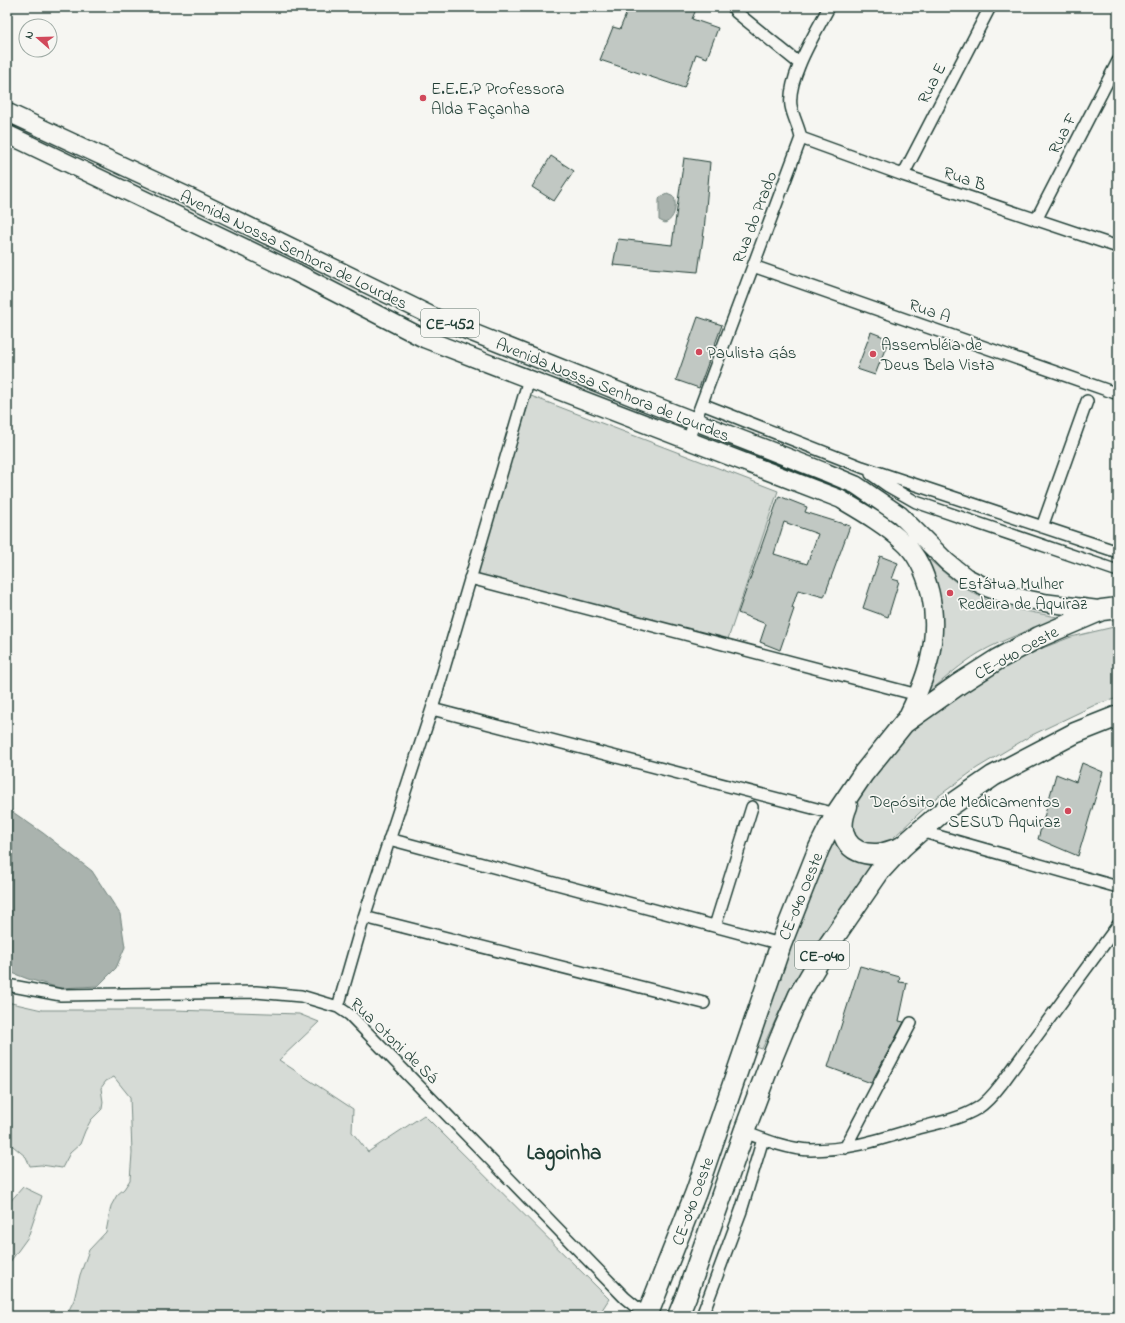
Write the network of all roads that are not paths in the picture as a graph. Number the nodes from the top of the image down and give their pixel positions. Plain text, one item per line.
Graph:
1 (733, 7) edge
2 (829, 7) edge
3 (990, 7) edge
4 (1118, 61) edge
5 (800, 64) junction
6 (7, 112) edge
7 (7, 134) edge
8 (801, 138) junction
9 (903, 175) junction
10 (1036, 220) junction
11 (1118, 247) edge
12 (753, 266) junction
13 (529, 379) junction
14 (1118, 394) edge
15 (1087, 401) dead end
16 (702, 404) junction
17 (695, 421) junction
18 (688, 440) junction
19 (862, 467) junction
20 (1042, 527) junction
21 (1118, 552) edge
22 (1118, 570) edge
23 (470, 578) junction
24 (1110, 609) edge
25 (918, 695) junction
26 (432, 709) junction
27 (1118, 716) edge
28 (904, 723) junction
29 (855, 785) junction
30 (752, 807) dead end
31 (836, 814) junction
32 (920, 831) junction
33 (389, 839) junction
34 (902, 847) junction
35 (1118, 887) edge
36 (364, 917) junction
37 (1118, 925) edge
38 (715, 926) junction
39 (781, 944) junction
40 (7, 985) edge
41 (704, 1002) dead end
42 (338, 1007) junction
43 (911, 1023) dead end
44 (744, 1132) junction
45 (763, 1139) junction
46 (845, 1148) junction
47 (647, 1316) edge
48 (678, 1316) edge
49 (702, 1316) edge

1 - 5 street
2 - 5 street
3 - 9 street, Rua E
4 - 10 street, Rua F
5 - 8 street
6 - 17 main road, Avenida Nossa Senhora de Lourdes / CE-452
7 - 13 main road, Avenida Nossa Senhora de Lourdes / CE-452
8 - 9 street, Rua B
8 - 12 street, Rua do Prado
9 - 10 street, Rua B
10 - 11 street, Rua B
12 - 14 street, Rua A
12 - 16 street, Rua do Prado
13 - 18 main road, Avenida Nossa Senhora de Lourdes / CE-452
13 - 23 street
15 - 20 street
16 - 17 street, Rua do Prado
16 - 19 street
17 - 18 street, Rua do Prado
17 - 24 main road, Avenida Nossa Senhora de Lourdes / CE-452
18 - 25 main road, Avenida Nossa Senhora de Lourdes / CE-452
19 - 20 street
19 - 22 street
20 - 21 street
23 - 25 street
23 - 26 street
24 - 28 highway, CE-040 Oeste / CE-040
25 - 28 main road, CE-452
26 - 31 street
26 - 33 street
27 - 32 highway, CE-040 Oeste / CE-040
28 - 29 highway, CE-040 Oeste / CE-040
29 - 31 highway, CE-040 Oeste / CE-040
29 - 34 highway
30 - 38 street
31 - 39 highway, CE-040 Oeste / CE-040
32 - 34 highway, CE-040 Oeste / CE-040
32 - 35 street
33 - 36 street
33 - 38 street
34 - 44 highway, CE-040 Oeste / CE-040
36 - 41 street
36 - 42 street
37 - 46 street
38 - 39 street
39 - 47 highway, CE-040 Oeste / CE-040
40 - 42 street, Rua Otoni de Sá
42 - 47 street, Rua Otoni de Sá
43 - 46 street
44 - 45 street
44 - 48 highway, CE-040 Oeste / CE-040
45 - 46 street
45 - 49 street

